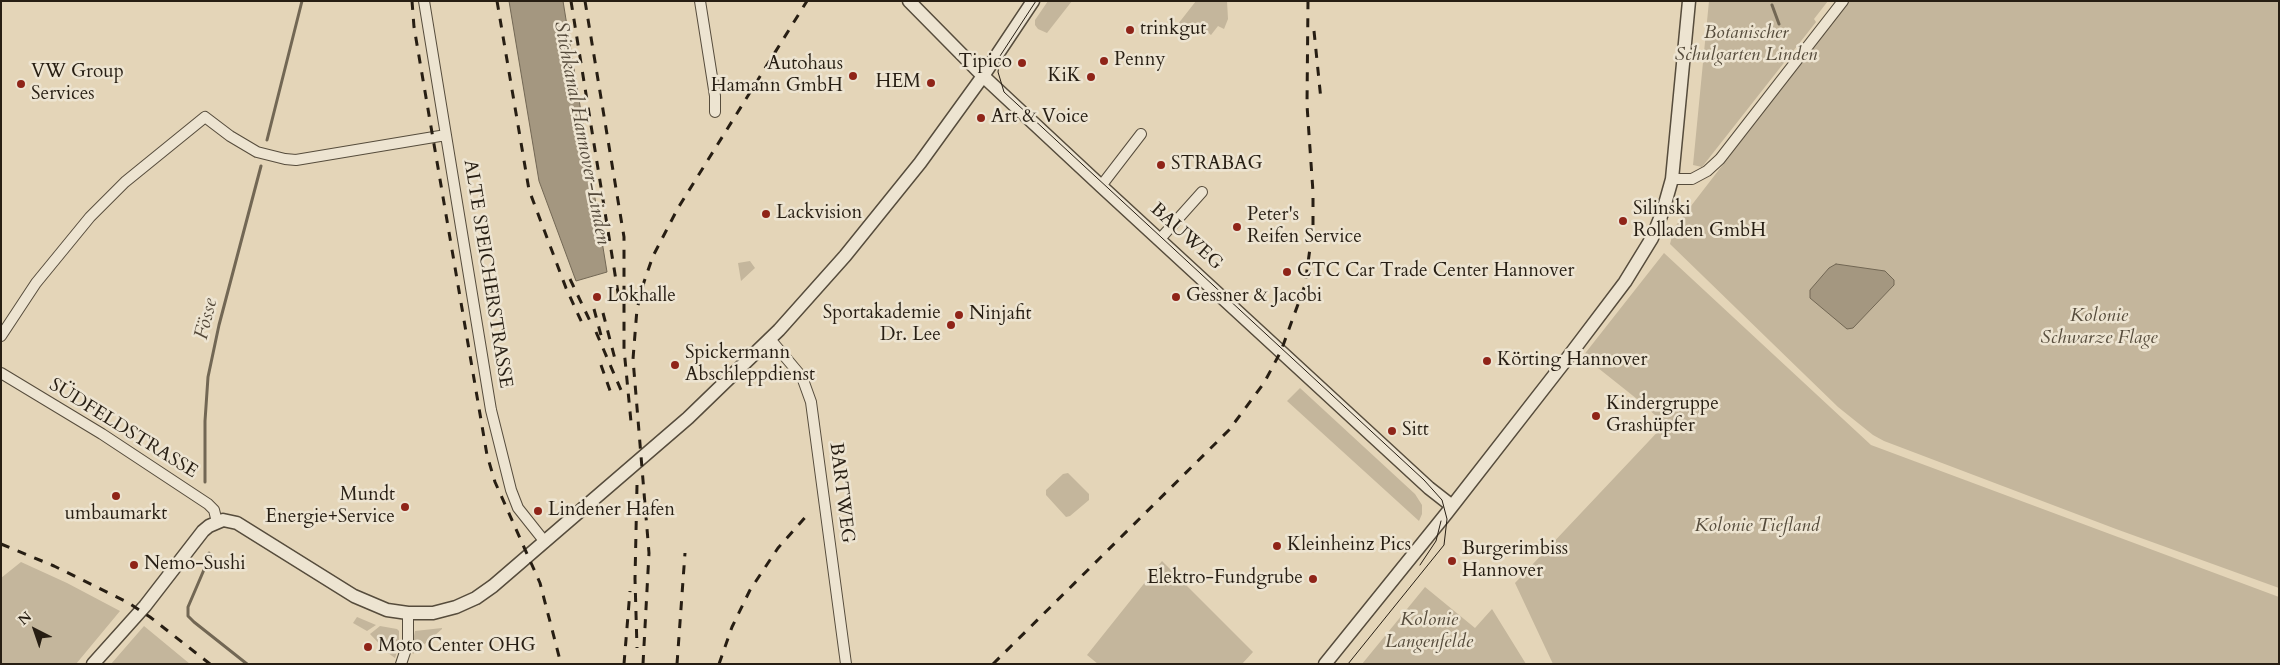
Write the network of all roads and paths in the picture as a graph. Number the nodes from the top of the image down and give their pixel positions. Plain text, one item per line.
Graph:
1 (424, 1) edge
2 (700, 1) edge
3 (909, 1) edge
4 (1033, 1) edge
5 (1689, 1) edge
6 (1844, 1) edge
7 (983, 76) junction
8 (714, 112) dead end
9 (1142, 134) dead end
10 (446, 135) junction
11 (1672, 179) junction
12 (1101, 186) junction
13 (1202, 192) dead end
14 (1160, 239) junction
15 (1, 336) edge
16 (770, 339) junction
17 (1, 373) edge
18 (1452, 506) junction
19 (217, 522) junction
20 (546, 542) junction
21 (408, 613) junction
22 (93, 664) edge
23 (401, 664) edge
24 (846, 664) edge
25 (1325, 664) edge

1 - 10 street, ALTE SPEICHERSTRASSE
2 - 8 street
3 - 7 street, BAUWEG
4 - 7 street
5 - 11 street
6 - 11 street
7 - 12 street, BAUWEG
7 - 16 street
9 - 12 street
10 - 15 street
10 - 20 street, ALTE SPEICHERSTRASSE
11 - 18 street
12 - 14 street, BAUWEG
13 - 14 street
14 - 18 street, BAUWEG
16 - 20 street
16 - 24 street, BARTWEG
17 - 19 street, SÜDFELDSTRASSE
18 - 25 street
19 - 21 street
19 - 22 street
20 - 21 street
21 - 23 street

